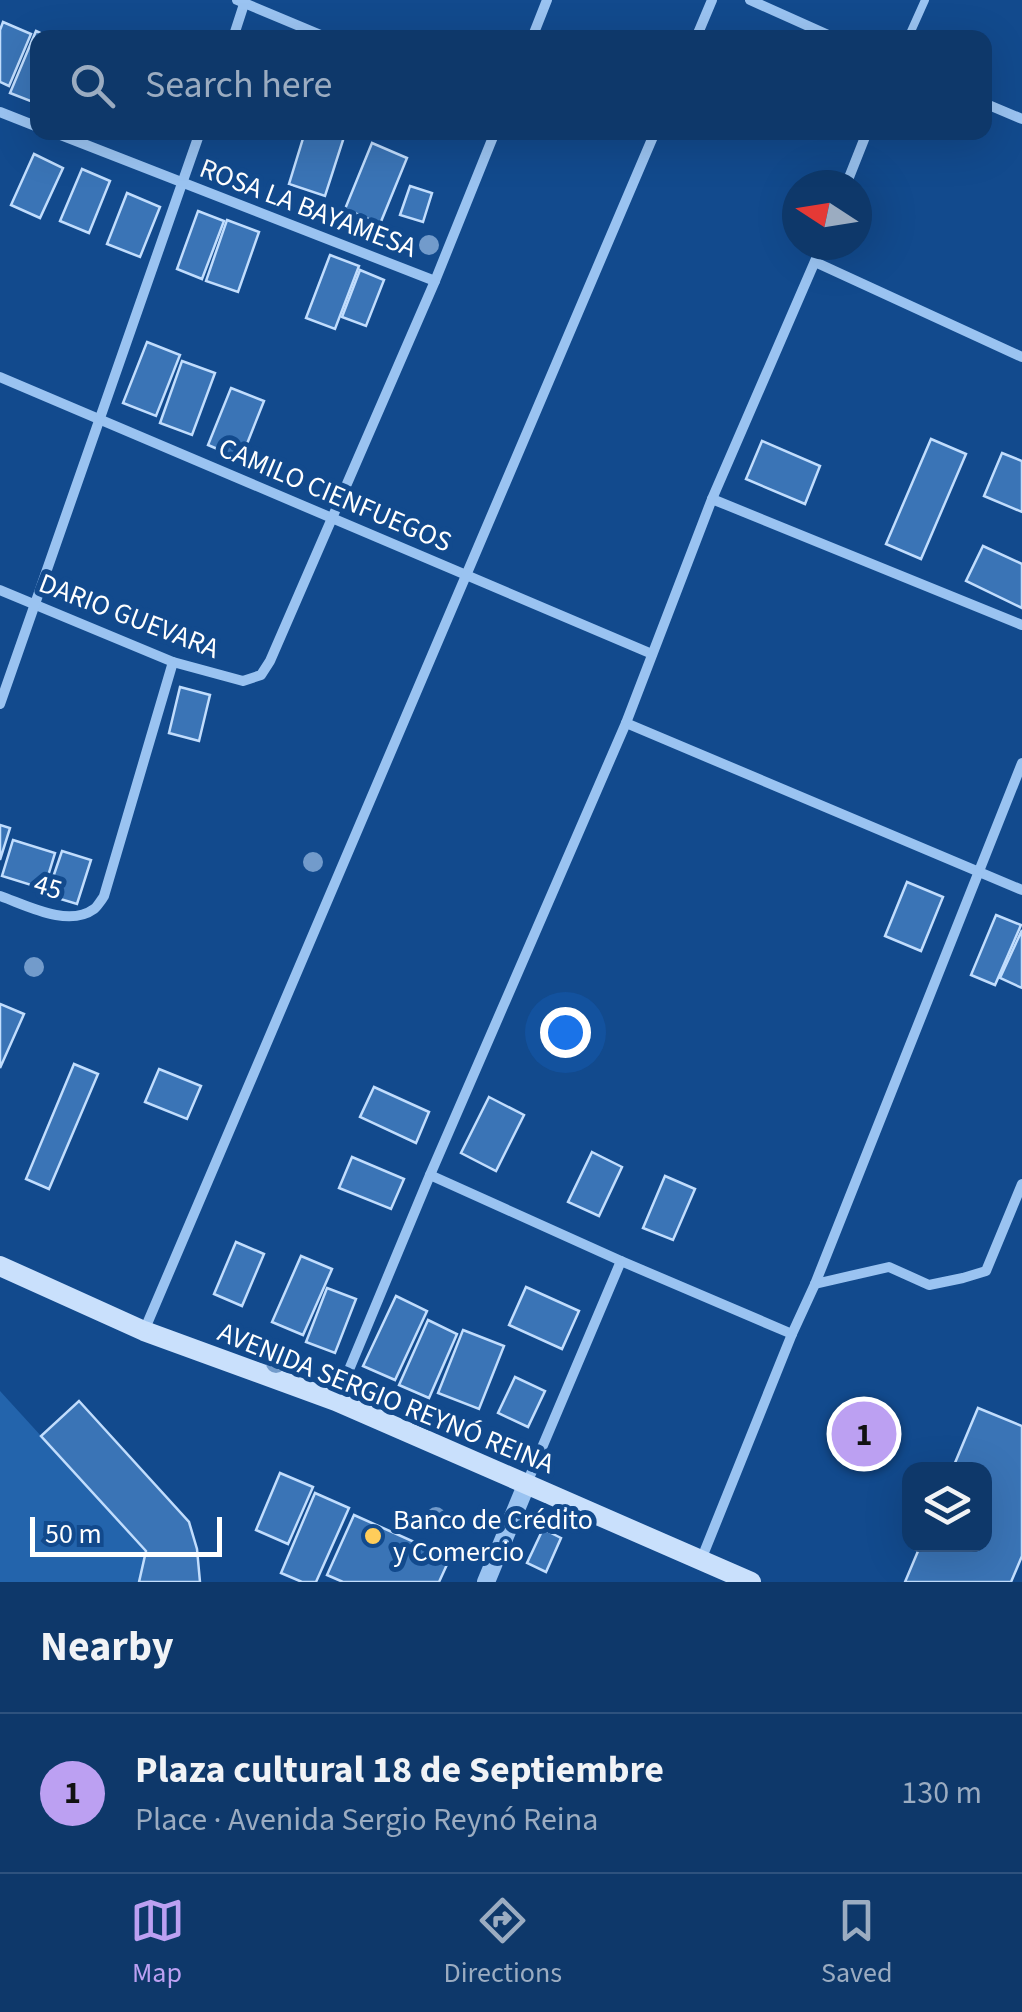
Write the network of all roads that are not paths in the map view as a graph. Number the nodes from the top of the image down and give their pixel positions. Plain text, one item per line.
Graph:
1 (547, 0) edge
2 (712, 0) edge
3 (750, 0) edge
4 (925, 0) edge
5 (242, 1) edge
6 (235, 30) edge
7 (309, 30) edge
8 (535, 30) edge
9 (699, 30) edge
10 (817, 30) edge
11 (912, 30) edge
12 (992, 107) edge
13 (0, 112) edge
14 (1022, 120) edge
15 (30, 123) edge
16 (72, 140) edge
17 (197, 140) edge
18 (491, 140) edge
19 (652, 140) edge
20 (864, 140) edge
21 (852, 170) edge
22 (183, 184) junction
23 (815, 262) joint
24 (435, 282) junction
25 (1022, 357) edge
26 (0, 378) edge
27 (100, 419) junction
28 (712, 500) junction
29 (332, 517) junction
30 (465, 576) junction
31 (0, 590) edge
32 (35, 604) junction
33 (1022, 625) edge
34 (652, 654) junction
35 (173, 662) junction
36 (0, 704) edge
37 (626, 723) junction
38 (1022, 764) edge
39 (980, 872) junction
40 (1022, 890) edge
41 (0, 896) edge
42 (430, 1175) junction
43 (1022, 1184) edge
44 (621, 1261) junction
45 (0, 1266) edge
46 (815, 1284) junction
47 (144, 1331) junction
48 (792, 1334) junction
49 (336, 1402) junction
50 (527, 1483) junction
51 (701, 1560) junction
52 (486, 1582) edge
53 (752, 1582) edge

1 - 8 street
2 - 9 street
3 - 10 street
4 - 11 lane
5 - 6 street
5 - 7 street
12 - 14 street
13 - 15 street
16 - 22 street, ROSA LA BAYAMESA
17 - 22 street
18 - 24 street
19 - 30 street
20 - 21 street
22 - 24 street, ROSA LA BAYAMESA
22 - 27 street
23 - 25 street
23 - 28 street
24 - 29 street
26 - 27 street, CAMILO CIENFUEGOS
27 - 29 street, CAMILO CIENFUEGOS
27 - 32 street
28 - 33 street
28 - 34 street
29 - 30 street, CAMILO CIENFUEGOS
29 - 35 street, DARIO GUEVARA
30 - 34 street, CAMILO CIENFUEGOS
30 - 47 street
31 - 32 street, DARIO GUEVARA
32 - 35 street, DARIO GUEVARA
32 - 36 street
34 - 37 street
35 - 41 street, 45
37 - 39 street
37 - 42 street
38 - 39 street
39 - 40 street
39 - 46 street
42 - 44 street
42 - 49 street
43 - 46 street
44 - 48 street
44 - 50 street
45 - 47 main road, AVENIDA SERGIO REYNÓ REINA
46 - 48 street
47 - 49 main road, AVENIDA SERGIO REYNÓ REINA
48 - 51 street
49 - 50 main road, AVENIDA SERGIO REYNÓ REINA
50 - 51 main road, AVENIDA SERGIO REYNÓ REINA
50 - 52 street
51 - 53 main road, AVENIDA SERGIO REYNÓ REINA

